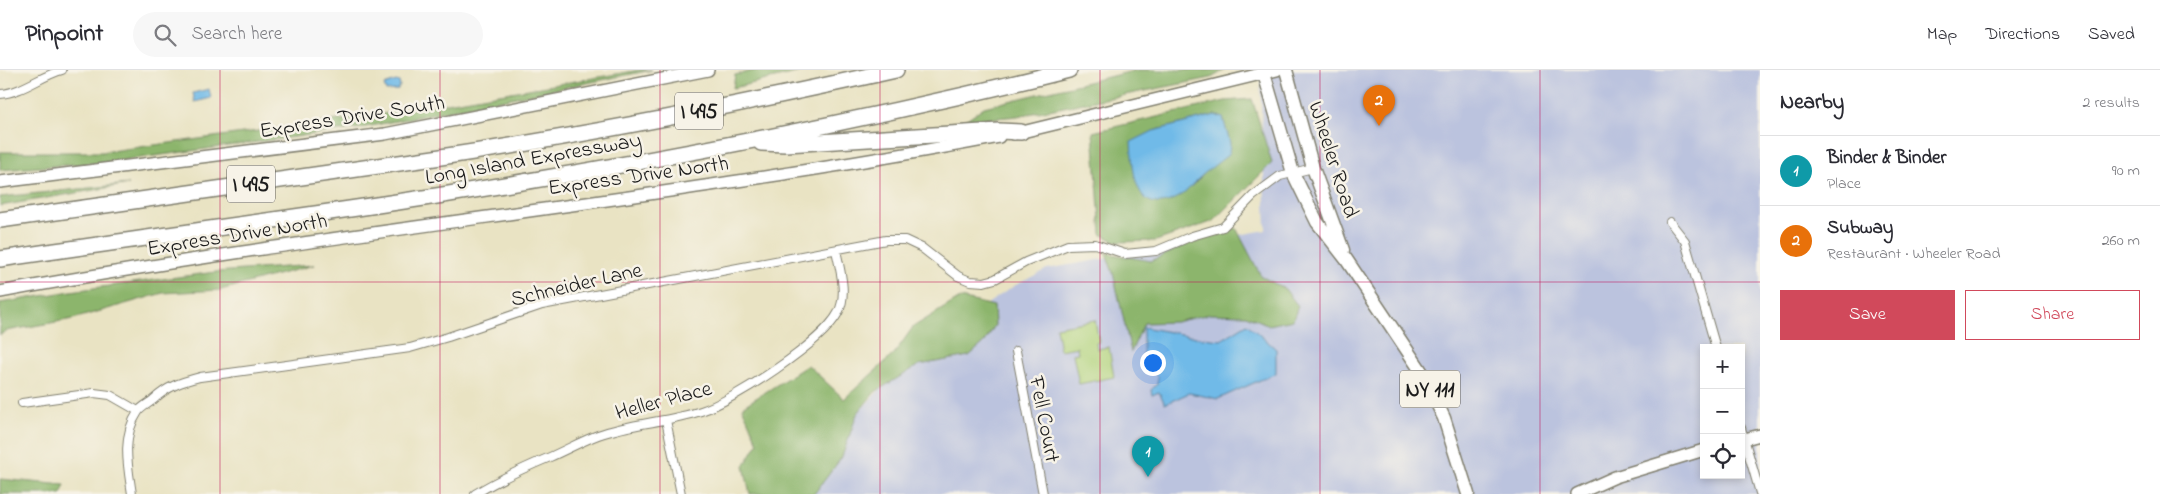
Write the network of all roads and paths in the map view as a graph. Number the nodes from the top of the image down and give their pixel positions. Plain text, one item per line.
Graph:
1 (62, 70) edge
2 (708, 70) edge
3 (854, 70) edge
4 (896, 70) edge
5 (1069, 70) edge
6 (1277, 70) edge
7 (1286, 70) edge
8 (1263, 71) edge
9 (797, 92) junction
10 (0, 94) edge
11 (1021, 132) junction
12 (740, 142) junction
13 (1313, 168) junction
14 (1293, 173) junction
15 (0, 182) edge
16 (0, 220) edge
17 (1670, 222) dead end
18 (836, 250) junction
19 (0, 259) edge
20 (1346, 259) junction
21 (0, 292) edge
22 (1715, 344) edge
23 (1016, 351) dead end
24 (22, 403) dead end
25 (138, 411) junction
26 (666, 420) junction
27 (1760, 435) edge
28 (1745, 439) edge
29 (1745, 446) edge
30 (1700, 451) edge
31 (1760, 492) edge
32 (132, 494) edge
33 (475, 494) edge
34 (681, 494) edge
35 (1043, 494) edge
36 (1468, 494) edge
37 (1577, 494) edge

1 - 10 street
2 - 15 main road, Express Drive South
3 - 9 highway
4 - 9 highway, Long Island Expressway / I 495
5 - 12 highway, Long Island Expressway / I 495
6 - 8 main road, Express Drive North
7 - 13 main road, Wheeler Road / NY 111
8 - 11 main road, Express Drive North
8 - 14 main road, Wheeler Road / NY 111
9 - 16 highway, Long Island Expressway / I 495
11 - 12 highway
11 - 21 main road, Express Drive North
12 - 19 highway, Long Island Expressway / I 495
13 - 14 street, Schneider Lane
13 - 20 main road, Wheeler Road / NY 111
14 - 18 street, Schneider Lane
14 - 20 main road, Wheeler Road / NY 111
17 - 22 street
18 - 25 street, Schneider Lane
18 - 26 street, Heller Place
20 - 36 main road, Wheeler Road / NY 111
23 - 35 street, Fell Court
24 - 25 street
25 - 32 street
26 - 33 street, Heller Place
26 - 34 street
27 - 28 main road
29 - 31 street
30 - 37 main road

